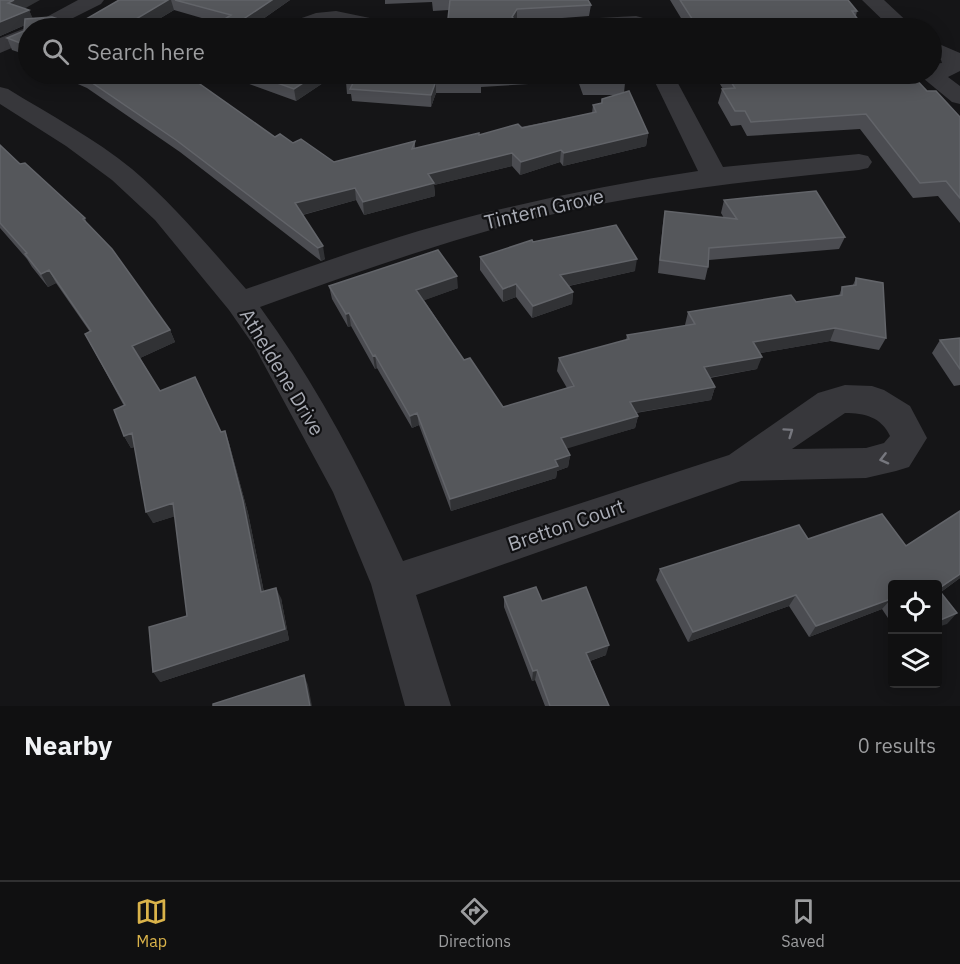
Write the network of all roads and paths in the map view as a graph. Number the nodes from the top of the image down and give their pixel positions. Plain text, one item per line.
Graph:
1 (94, 0) edge
2 (624, 0) edge
3 (877, 5) edge
4 (58, 18) edge
5 (324, 18) edge
6 (343, 18) edge
7 (634, 18) edge
8 (887, 18) edge
9 (892, 18) edge
10 (18, 38) edge
11 (0, 46) edge
12 (945, 62) edge
13 (667, 84) edge
14 (0, 94) edge
15 (960, 97) edge
16 (859, 162) dead end
17 (714, 176) junction
18 (240, 302) junction
19 (741, 466) dead end
20 (392, 584) junction
21 (428, 706) edge

1 - 4 street
2 - 7 street
3 - 8 street
3 - 9 street
5 - 6 street
10 - 11 street
12 - 15 street
13 - 17 street
14 - 18 street, Atheldene Drive
16 - 17 street, Tintern Grove
17 - 18 street, Tintern Grove
18 - 20 street, Atheldene Drive
19 - 20 street, Bretton Court
20 - 21 street, Atheldene Drive

